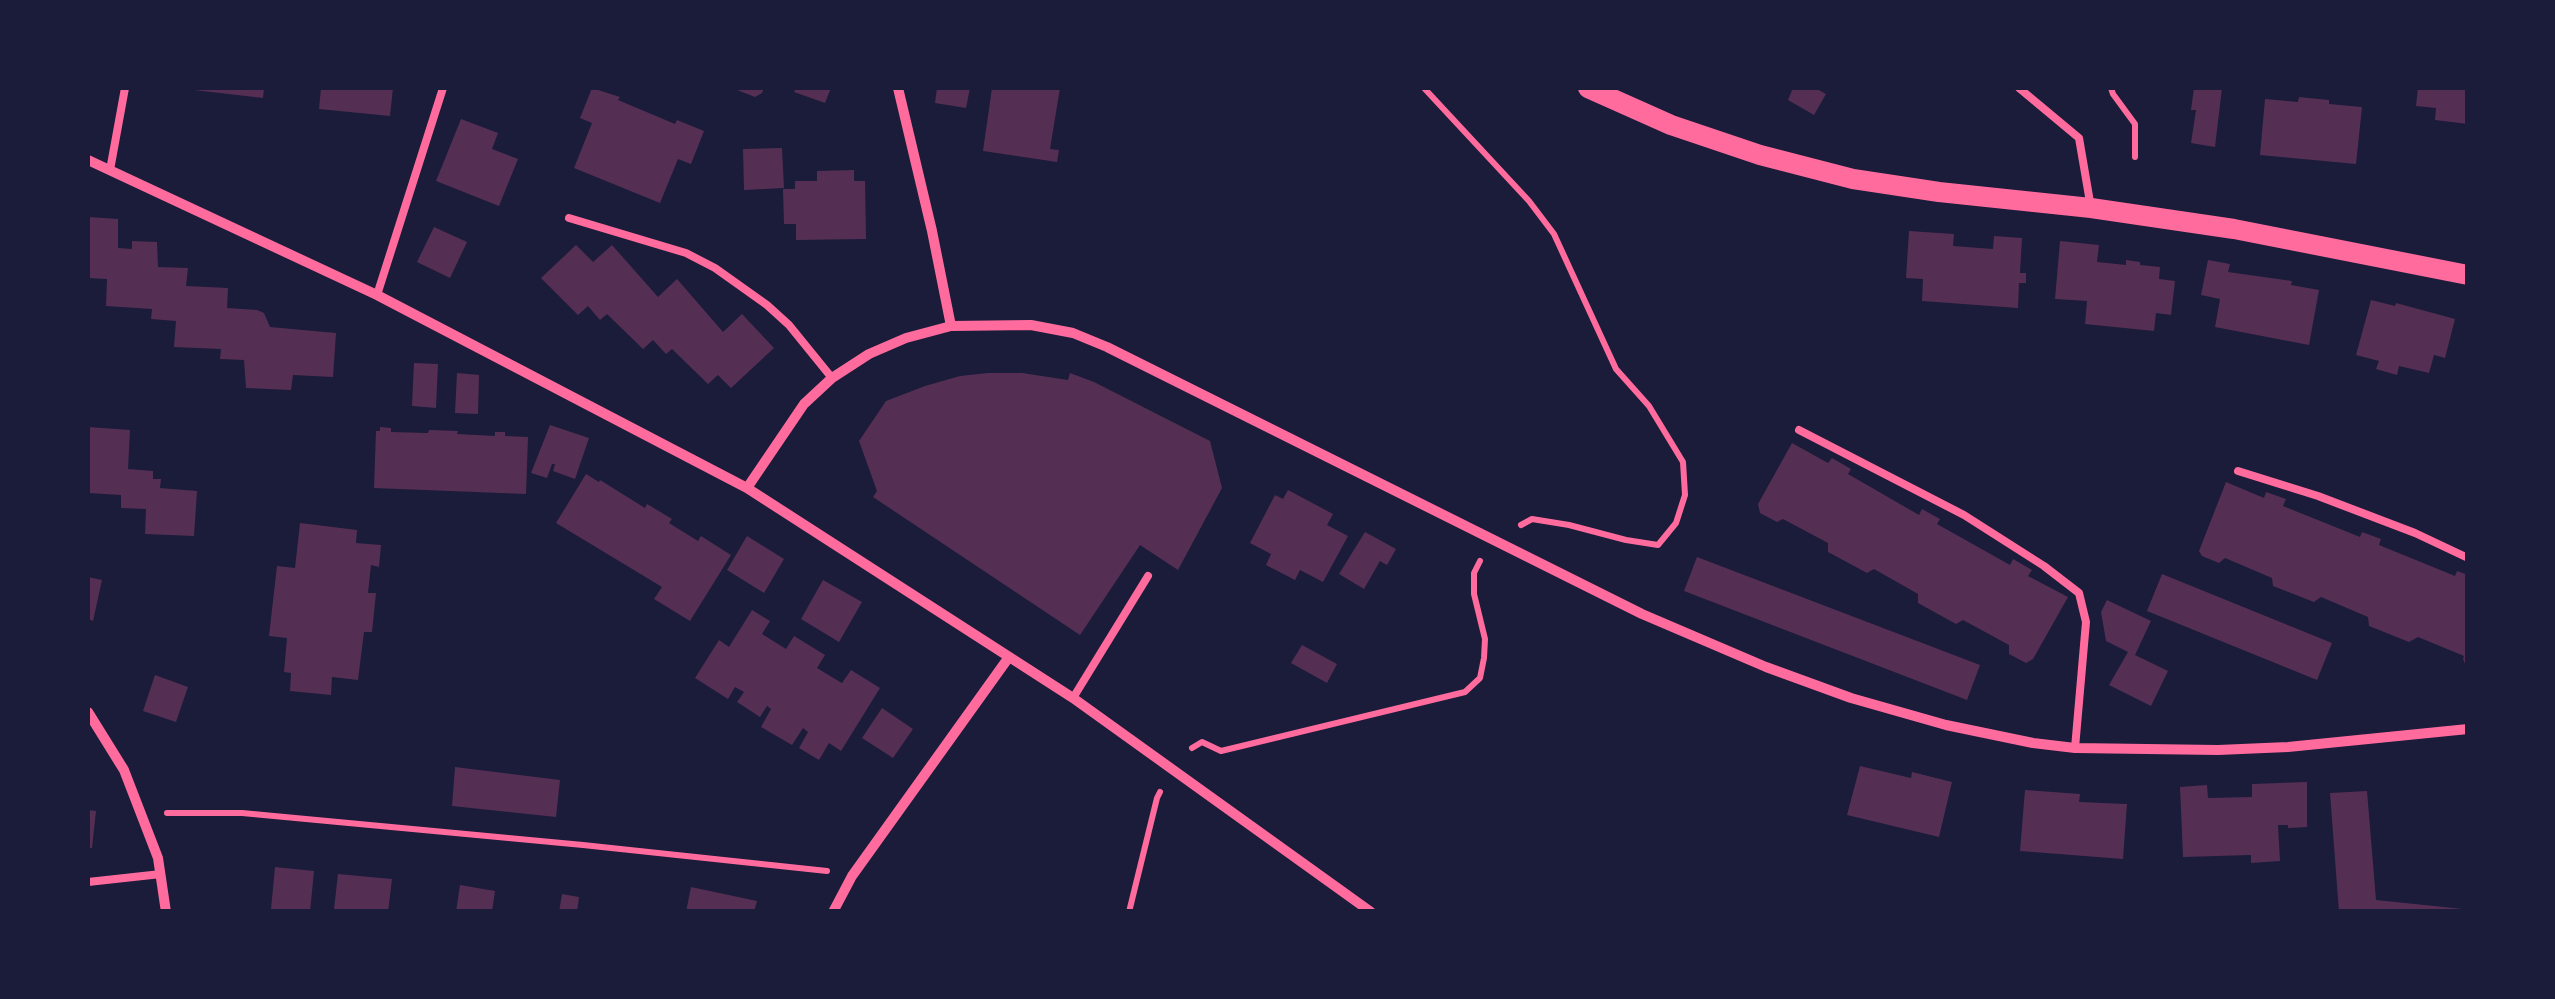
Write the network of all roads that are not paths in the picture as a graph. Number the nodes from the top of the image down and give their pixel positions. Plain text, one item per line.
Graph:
1 (125, 88) edge
2 (443, 88) edge
3 (898, 88) edge
4 (1588, 88) edge
5 (2019, 88) edge
6 (88, 160) edge
7 (110, 170) junction
8 (2091, 208) junction
9 (569, 218) dead end
10 (2468, 275) edge
11 (377, 294) junction
12 (951, 326) junction
13 (832, 378) junction
14 (1799, 430) dead end
15 (2238, 471) dead end
16 (747, 488) junction
17 (2468, 558) edge
18 (1148, 576) dead end
19 (1009, 657) junction
20 (1073, 698) junction
21 (88, 712) edge
22 (2468, 730) edge
23 (2075, 748) junction
24 (160, 874) junction
25 (88, 882) edge
26 (166, 912) edge
27 (834, 912) edge
28 (1371, 912) edge

1 - 7 lane
2 - 11 lane
3 - 12 street
4 - 8 main road
5 - 8 lane
6 - 7 street
7 - 11 street
8 - 10 main road
9 - 13 lane
11 - 16 street
12 - 13 street
12 - 23 street
13 - 16 street
14 - 23 lane
15 - 17 lane
16 - 19 street
18 - 20 lane
19 - 20 street
19 - 27 street
20 - 28 street
21 - 24 street
22 - 23 street
24 - 25 lane
24 - 26 street

